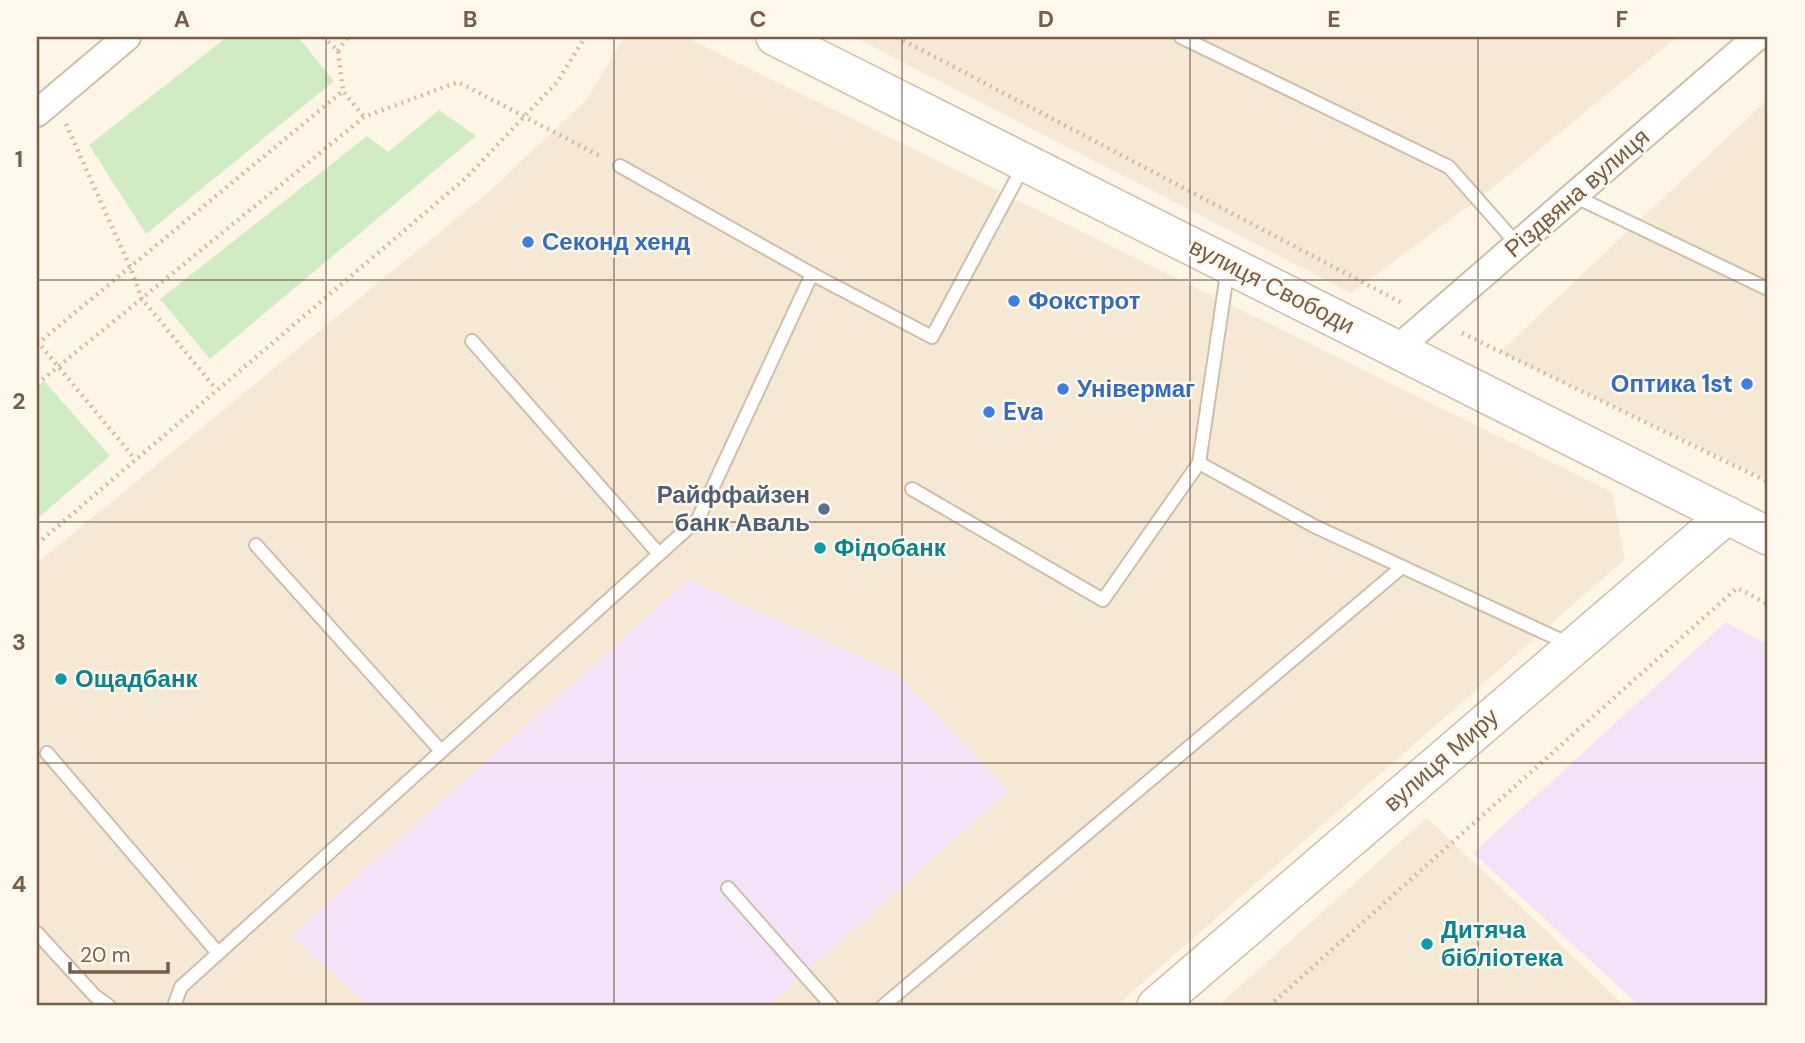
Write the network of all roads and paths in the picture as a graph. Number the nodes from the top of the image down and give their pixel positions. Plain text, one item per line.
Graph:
1 (127, 37) edge
2 (323, 37) edge
3 (348, 37) edge
4 (585, 37) edge
5 (775, 37) edge
6 (897, 37) edge
7 (1181, 37) edge
8 (1757, 37) edge
9 (338, 51) junction
10 (343, 92) junction
11 (45, 105) edge
12 (525, 116) junction
13 (364, 117) junction
14 (1025, 162) junction
15 (620, 166) joint
16 (1574, 195) junction
17 (1517, 244) junction
18 (1228, 264) junction
19 (130, 267) junction
20 (812, 274) junction
21 (1768, 289) edge
22 (142, 299) junction
23 (1432, 318) junction
24 (472, 341) dead end
25 (37, 342) edge
26 (1397, 349) junction
27 (58, 367) junction
28 (37, 384) edge
29 (216, 389) junction
30 (135, 459) junction
31 (1199, 463) junction
32 (1768, 482) edge
33 (912, 488) dead end
34 (1727, 515) junction
35 (1768, 536) edge
36 (37, 544) edge
37 (256, 544) dead end
38 (659, 554) junction
39 (1402, 567) junction
40 (1768, 604) edge
41 (1573, 646) junction
42 (441, 751) junction
43 (47, 753) dead end
44 (728, 888) dead end
45 (37, 933) edge
46 (218, 953) junction
47 (108, 1006) edge
48 (174, 1006) edge
49 (832, 1006) edge
50 (883, 1006) edge
51 (1156, 1006) edge
52 (1269, 1006) edge

1 - 11 street
2 - 9 path
3 - 9 path
4 - 12 path
5 - 14 main road, вулиця Свободи
6 - 23 path
7 - 17 lane
8 - 16 street, Різдвяна вулиця
9 - 10 path
10 - 13 path
10 - 19 path
11 - 19 path
12 - 13 path
12 - 15 path
12 - 29 path
13 - 22 path
14 - 18 main road, вулиця Свободи
14 - 20 lane
15 - 20 lane
16 - 17 street, Різдвяна вулиця
16 - 21 lane
17 - 23 street, Різдвяна вулиця
18 - 26 main road, вулиця Свободи
18 - 31 lane
19 - 22 path
19 - 25 path
20 - 38 lane
22 - 27 path
22 - 29 path
23 - 26 street, Різдвяна вулиця
23 - 32 path
24 - 38 lane
25 - 27 path
26 - 34 main road, вулиця Свободи
27 - 28 path
27 - 30 path
29 - 30 path
30 - 36 path
31 - 33 lane
31 - 39 lane
34 - 35 main road, вулиця Свободи
34 - 41 main road, вулиця Миру
37 - 42 lane
38 - 42 lane
39 - 41 lane
39 - 50 lane
40 - 52 path
41 - 51 main road, вулиця Миру
42 - 46 lane
43 - 46 lane
44 - 49 lane
45 - 47 lane
46 - 48 lane

